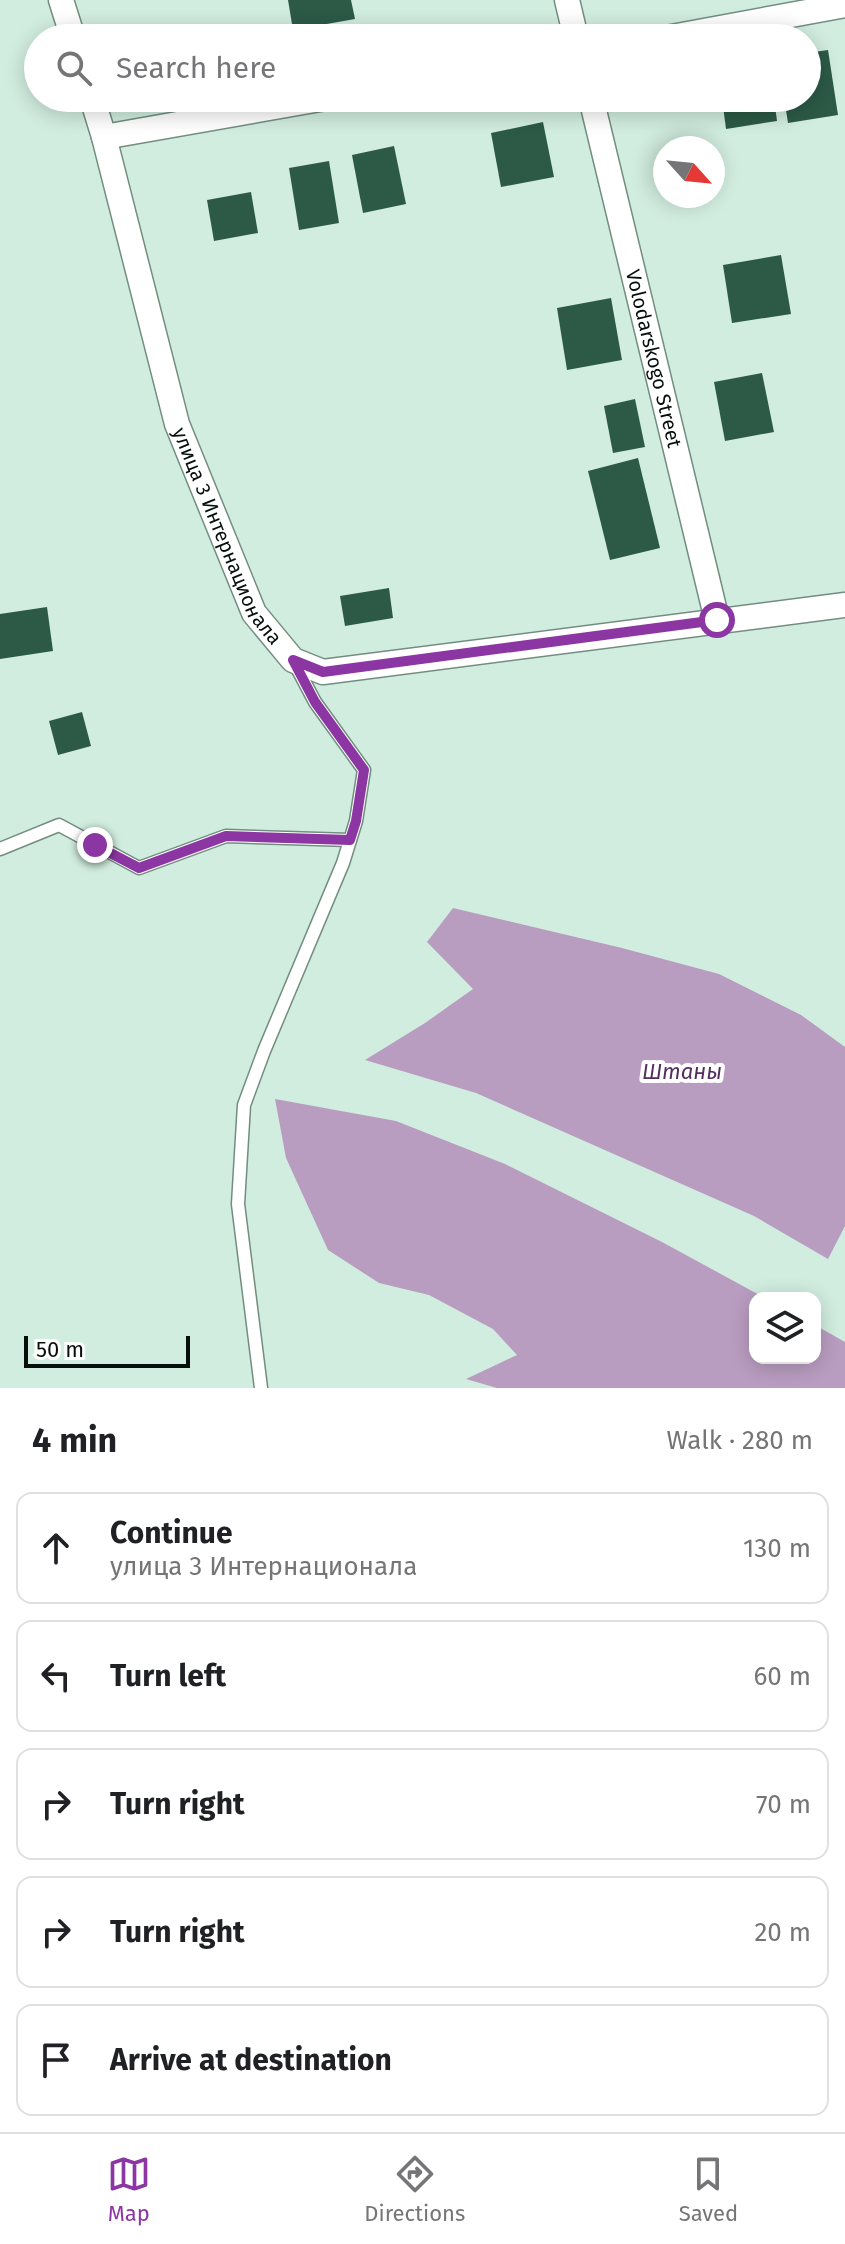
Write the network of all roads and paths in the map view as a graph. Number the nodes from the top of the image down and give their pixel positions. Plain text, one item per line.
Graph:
1 (61, 0) edge
2 (567, 0) edge
3 (845, 5) edge
4 (69, 24) edge
5 (573, 24) edge
6 (742, 24) edge
7 (96, 112) edge
8 (246, 112) edge
9 (594, 112) edge
10 (104, 137) junction
11 (845, 605) edge
12 (717, 620) junction
13 (293, 660) junction
14 (350, 840) junction
15 (0, 849) edge
16 (261, 1388) edge

1 - 4 street
2 - 5 street
3 - 6 street
7 - 10 street, улица 3 Интернационала
8 - 10 street
9 - 12 street, Volodarskogo Street
10 - 13 street, улица 3 Интернационала
11 - 12 street, улица 3 Интернационала
12 - 13 street, улица 3 Интернационала
13 - 14 lane
14 - 15 lane
14 - 16 lane

